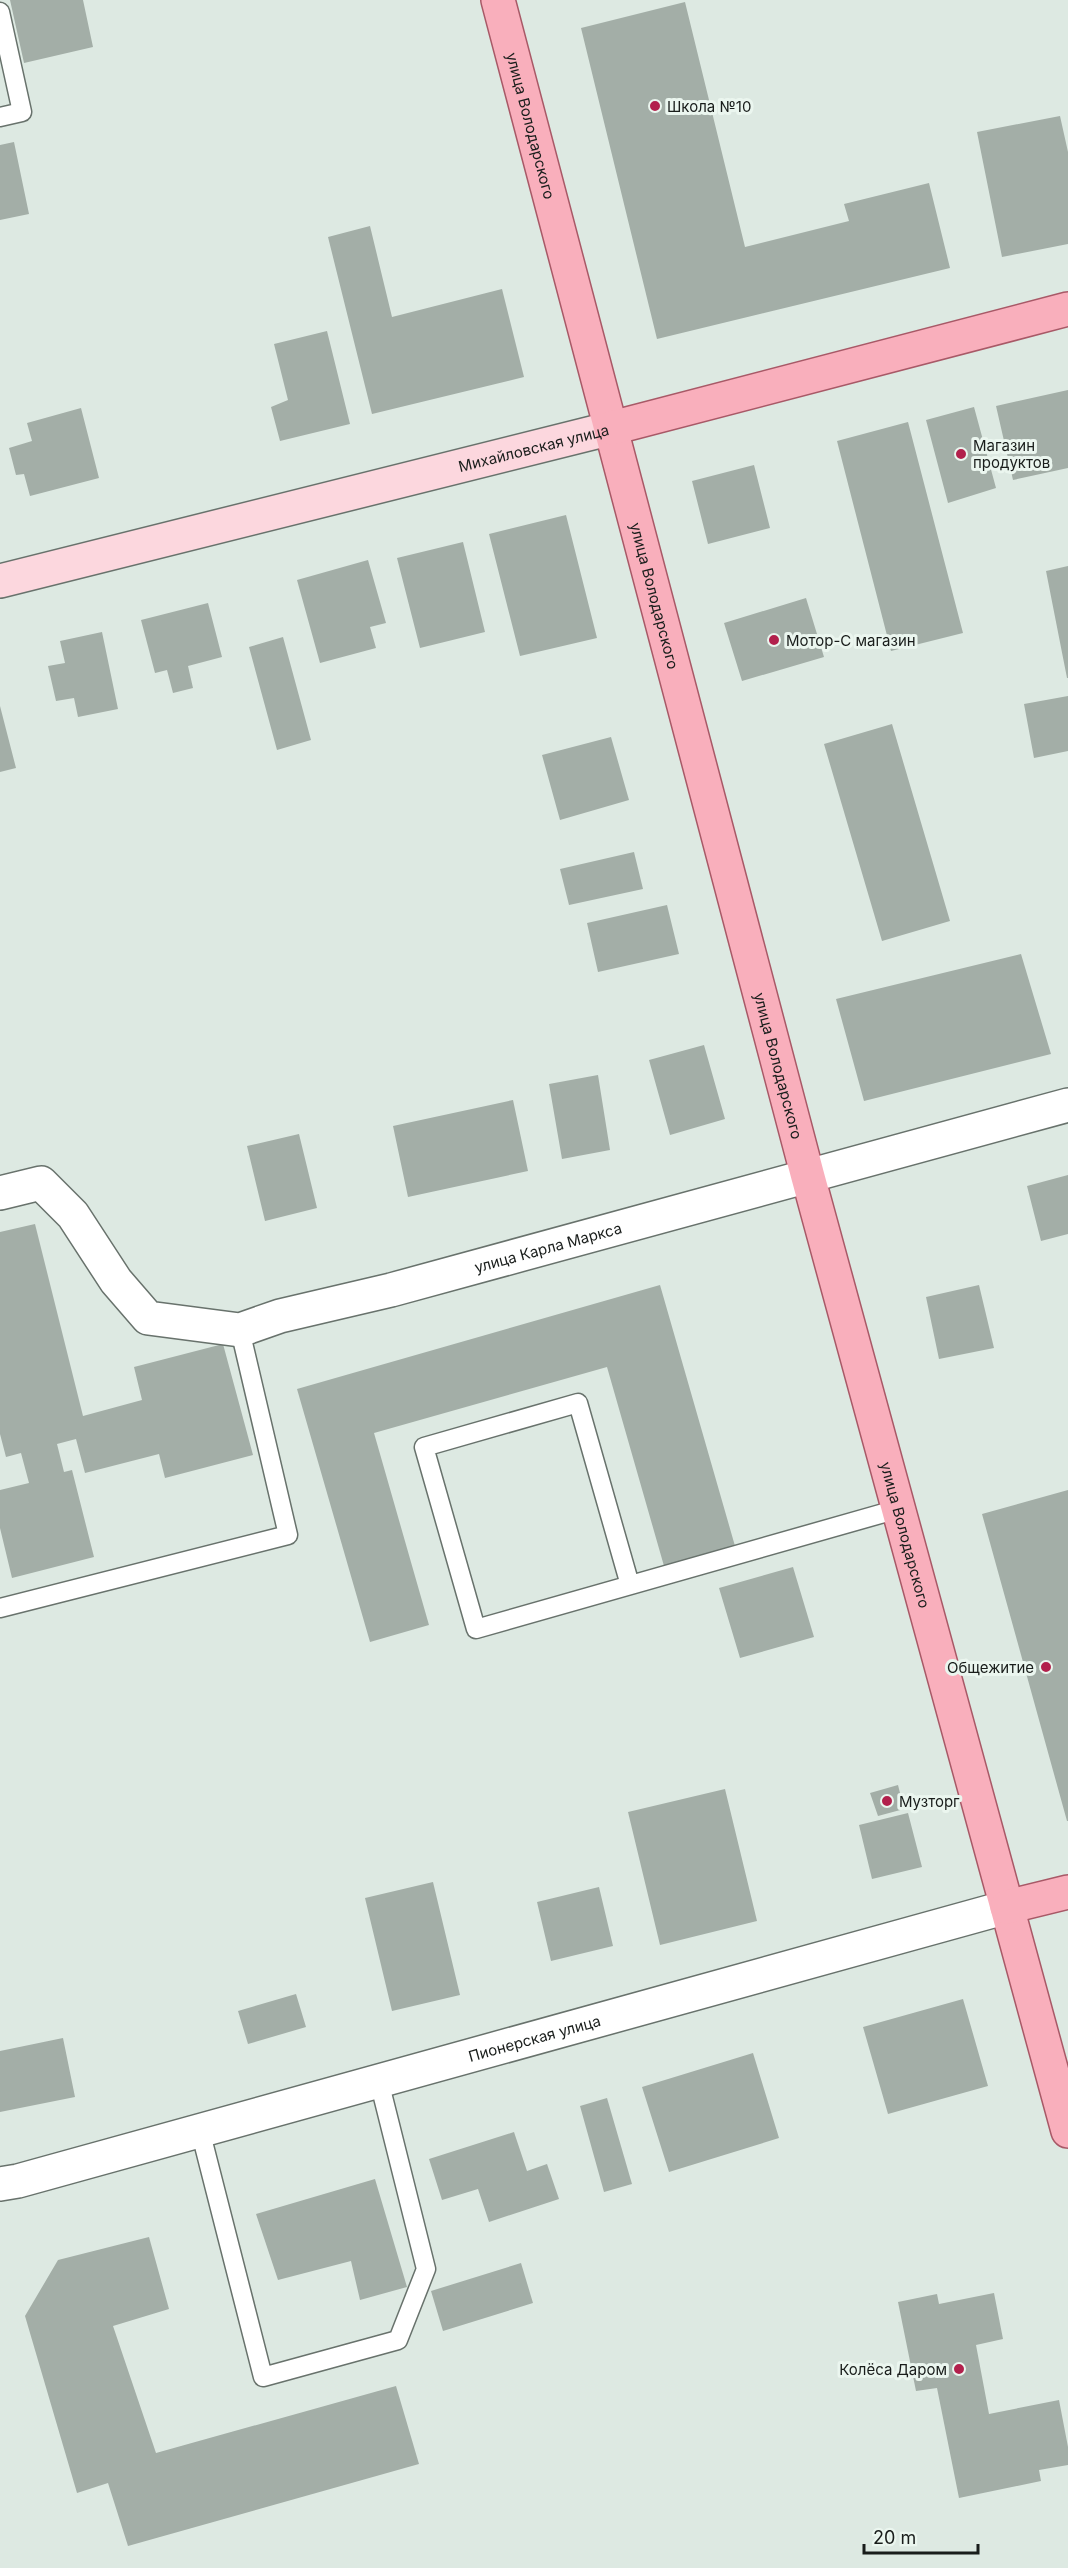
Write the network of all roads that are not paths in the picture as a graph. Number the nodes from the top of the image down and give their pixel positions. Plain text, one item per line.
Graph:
1 (498, 0) edge
2 (0, 12) edge
3 (0, 117) edge
4 (1068, 309) edge
5 (612, 428) junction
6 (0, 581) edge
7 (1068, 1105) edge
8 (808, 1177) junction
9 (0, 1193) edge
10 (240, 1330) junction
11 (898, 1509) junction
12 (630, 1585) junction
13 (0, 1608) edge
14 (1068, 1892) edge
15 (1007, 1907) junction
16 (380, 2081) junction
17 (200, 2130) junction
18 (1068, 2131) edge
19 (0, 2184) edge

1 - 5 main road, улица Володарского
2 - 3 lane
4 - 5 main road, Михайловская улица
5 - 6 main road, Михайловская улица
5 - 8 main road, улица Володарского
7 - 8 street, улица Карла Маркса
8 - 10 street, улица Карла Маркса
8 - 11 main road, улица Володарского
9 - 10 street, улица Карла Маркса
10 - 13 lane
11 - 12 lane
11 - 15 main road, улица Володарского
12 - 12 lane
14 - 15 main road, Пионерская улица
15 - 16 street, Пионерская улица
15 - 18 main road, улица Володарского
16 - 17 street, Пионерская улица
16 - 17 lane
17 - 19 street, Пионерская улица

